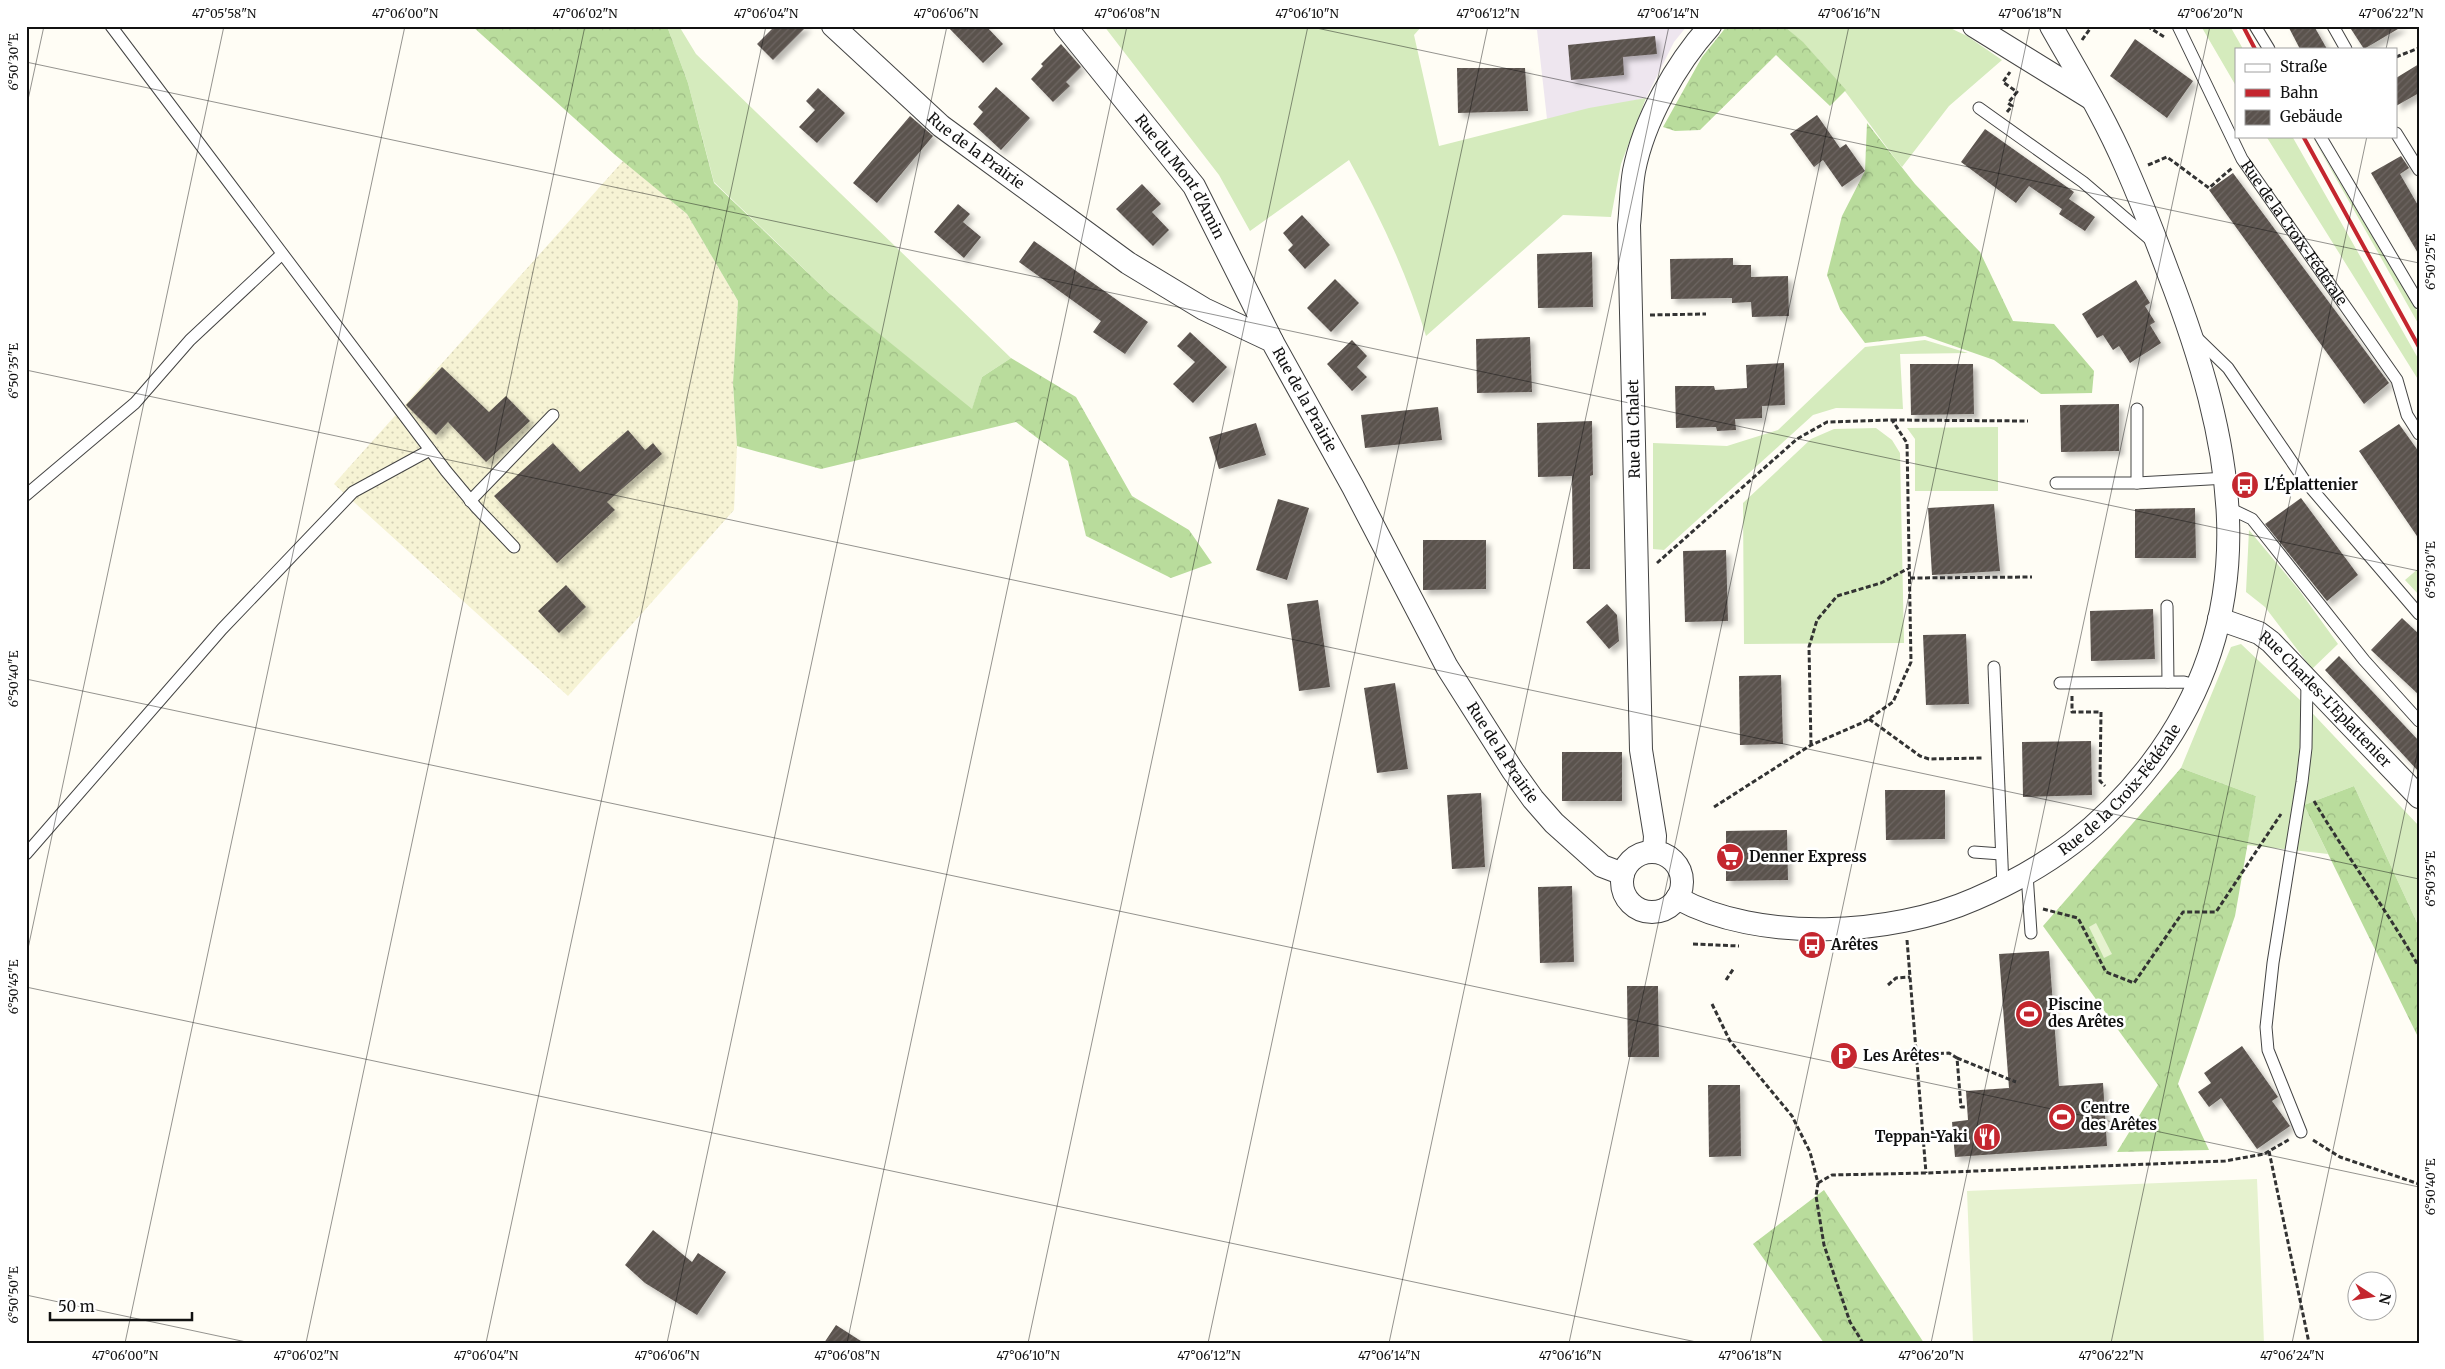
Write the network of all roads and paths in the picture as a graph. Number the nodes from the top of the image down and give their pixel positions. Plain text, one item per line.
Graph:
1 (111, 26) edge
2 (833, 26) edge
3 (1065, 26) edge
4 (1710, 26) edge
5 (1974, 26) edge
6 (2051, 26) edge
7 (2092, 26) edge
8 (2178, 26) edge
9 (2255, 26) edge
10 (2333, 26) edge
11 (2080, 42) dead end
12 (2267, 48) edge
13 (2345, 48) edge
14 (2419, 48) edge
15 (2398, 56) edge
16 (2011, 72) dead end
17 (2093, 100) junction
18 (2011, 107) dead end
19 (1979, 108) dead end
20 (2398, 136) edge
21 (2321, 138) edge
22 (2149, 165) dead end
23 (2232, 167) dead end
24 (2419, 170) edge
25 (2158, 246) junction
26 (282, 254) junction
27 (2419, 303) edge
28 (1706, 314) dead end
29 (1631, 315) junction
30 (2192, 334) junction
31 (1272, 341) junction
32 (2137, 409) dead end
33 (553, 415) dead end
34 (1892, 420) junction
35 (2028, 421) dead end
36 (2419, 434) edge
37 (430, 450) junction
38 (2227, 478) junction
39 (2056, 483) dead end
40 (2137, 483) junction
41 (26, 495) edge
42 (470, 500) junction
43 (2229, 508) junction
44 (514, 547) dead end
45 (1910, 568) junction
46 (2032, 577) dead end
47 (1910, 578) junction
48 (1637, 579) junction
49 (2167, 606) dead end
50 (2419, 614) edge
51 (2219, 619) junction
52 (1994, 666) dead end
53 (2308, 680) junction
54 (2168, 682) junction
55 (2065, 683) joint
56 (2199, 686) junction
57 (1869, 719) junction
58 (2419, 722) edge
59 (1811, 745) junction
60 (1998, 758) junction
61 (2302, 782) junction
62 (2103, 785) dead end
63 (2419, 798) edge
64 (1714, 807) dead end
65 (1654, 852) junction
66 (1974, 852) dead end
67 (26, 854) edge
68 (2002, 854) junction
69 (1623, 874) junction
70 (2027, 874) junction
71 (2003, 887) junction
72 (1677, 898) junction
73 (2029, 906) junction
74 (2031, 933) dead end
75 (1906, 934) dead end
76 (1693, 944) dead end
77 (1739, 946) dead end
78 (2419, 967) edge
79 (1734, 968) dead end
80 (1910, 977) junction
81 (1726, 980) dead end
82 (1888, 985) dead end
83 (1712, 1004) dead end
84 (1916, 1055) junction
85 (1894, 1056) dead end
86 (1958, 1058) junction
87 (2016, 1082) dead end
88 (1967, 1107) dead end
89 (1938, 1132) dead end
90 (2301, 1132) junction
91 (1922, 1133) junction
92 (1902, 1134) dead end
93 (2269, 1151) junction
94 (1926, 1173) junction
95 (1818, 1183) junction
96 (2419, 1184) edge
97 (1864, 1343) edge
98 (2309, 1343) edge

1 - 26 lane
2 - 31 street, Rue de la Prairie
3 - 31 street, Rue du Mont d'Amin
4 - 29 street, Rue du Chalet
5 - 17 street
6 - 17 street, Rue de la Croix-Fédérale
7 - 11 path
8 - 36 lane, Rue de la Croix-Fédérale
9 - 12 lane
10 - 13 lane
14 - 15 path
16 - 18 path
17 - 25 street, Rue de la Croix-Fédérale
19 - 25 lane
20 - 24 lane
21 - 27 lane
22 - 23 path
25 - 30 street, Rue de la Croix-Fédérale
26 - 37 lane
26 - 41 lane
28 - 29 path
29 - 48 street, Rue du Chalet
30 - 38 street, Rue de la Croix-Fédérale
30 - 50 lane, Rue de la Croix-Fédérale
31 - 69 street, Rue de la Prairie
32 - 40 lane
33 - 42 lane
34 - 35 path
34 - 45 path
34 - 48 path
37 - 42 lane
37 - 67 lane
38 - 40 lane
38 - 43 street, Rue de la Croix-Fédérale
39 - 40 lane
42 - 44 lane
43 - 51 street, Rue de la Croix-Fédérale
43 - 58 lane
45 - 47 path
45 - 59 path
46 - 47 path
47 - 57 path
48 - 65 street, Rue du Chalet
49 - 54 lane
51 - 53 street, Rue Charles-L'Eplattenier
51 - 56 street, Rue de la Croix-Fédérale
52 - 60 lane
53 - 61 lane
53 - 63 street, Rue Charles-L'Eplattenier
54 - 55 lane
54 - 56 lane
55 - 62 path
56 - 70 street, Rue de la Croix-Fédérale
57 - 59 path
57 - 60 path
59 - 64 path
60 - 68 lane
61 - 73 path
61 - 78 path
61 - 90 lane
65 - 69 street
65 - 72 street
66 - 68 lane
68 - 71 lane
69 - 72 street
70 - 71 street, Rue de la Croix-Fédérale
70 - 73 lane
71 - 72 street, Rue de la Croix-Fédérale
73 - 74 lane
75 - 80 path
76 - 77 path
79 - 81 path
80 - 82 path
80 - 84 path
83 - 95 path
84 - 85 path
84 - 86 path
84 - 91 path
86 - 87 path
86 - 88 path
89 - 91 path
90 - 93 path
90 - 96 path
91 - 92 path
91 - 94 path
93 - 94 path
93 - 98 path
94 - 95 path
95 - 97 path

